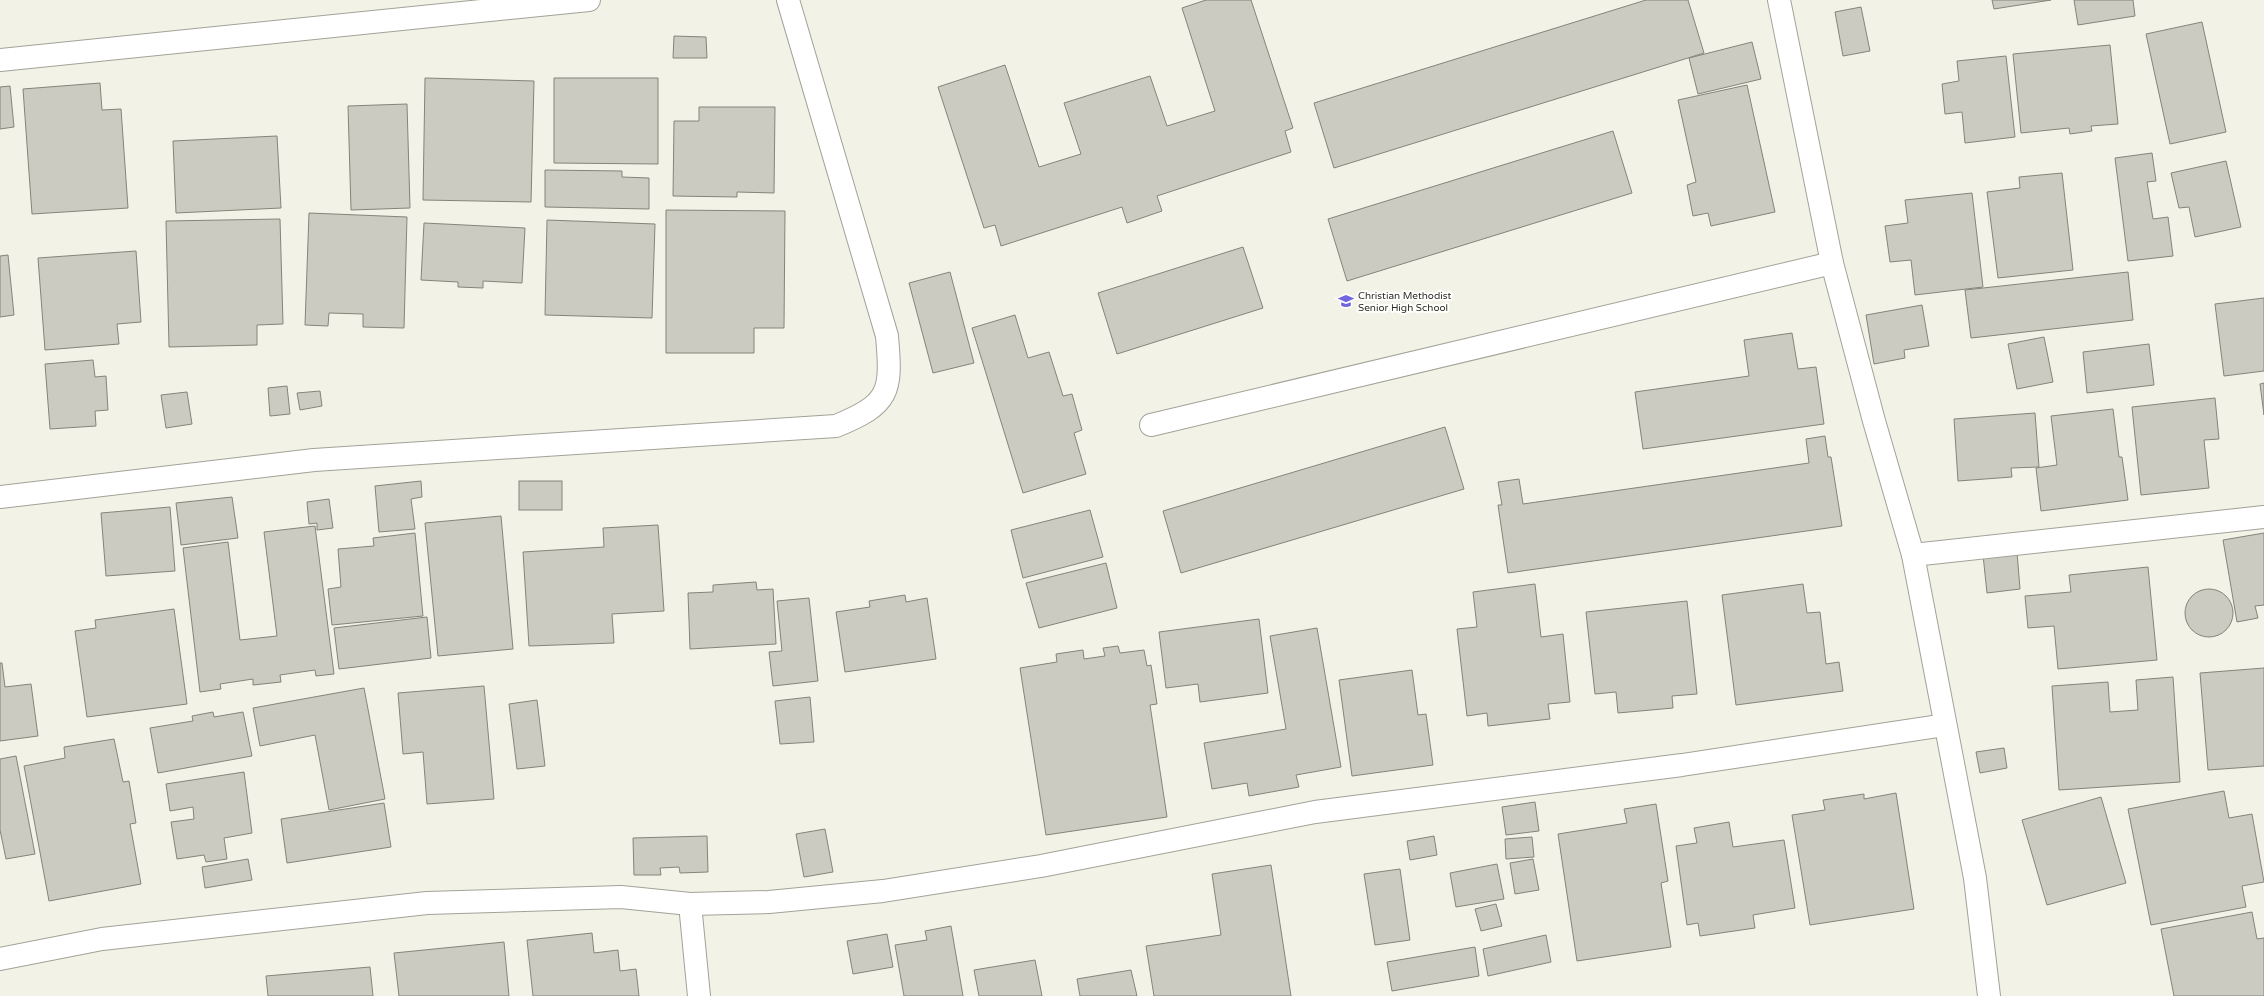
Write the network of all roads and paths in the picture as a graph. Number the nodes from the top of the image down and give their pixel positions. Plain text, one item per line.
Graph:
1 (589, 0) edge
2 (788, 0) edge
3 (1779, 0) edge
4 (0, 60) edge
5 (1832, 263) junction
6 (1151, 425) dead end
7 (0, 497) edge
8 (2264, 517) edge
9 (1913, 555) junction
10 (1945, 725) junction
11 (690, 904) junction
12 (0, 959) edge
13 (699, 996) edge
14 (1989, 996) edge

1 - 4 street
2 - 7 street
3 - 5 street
5 - 6 street
5 - 9 street
8 - 9 street
9 - 10 street
10 - 11 street
10 - 14 street
11 - 12 street
11 - 13 street

